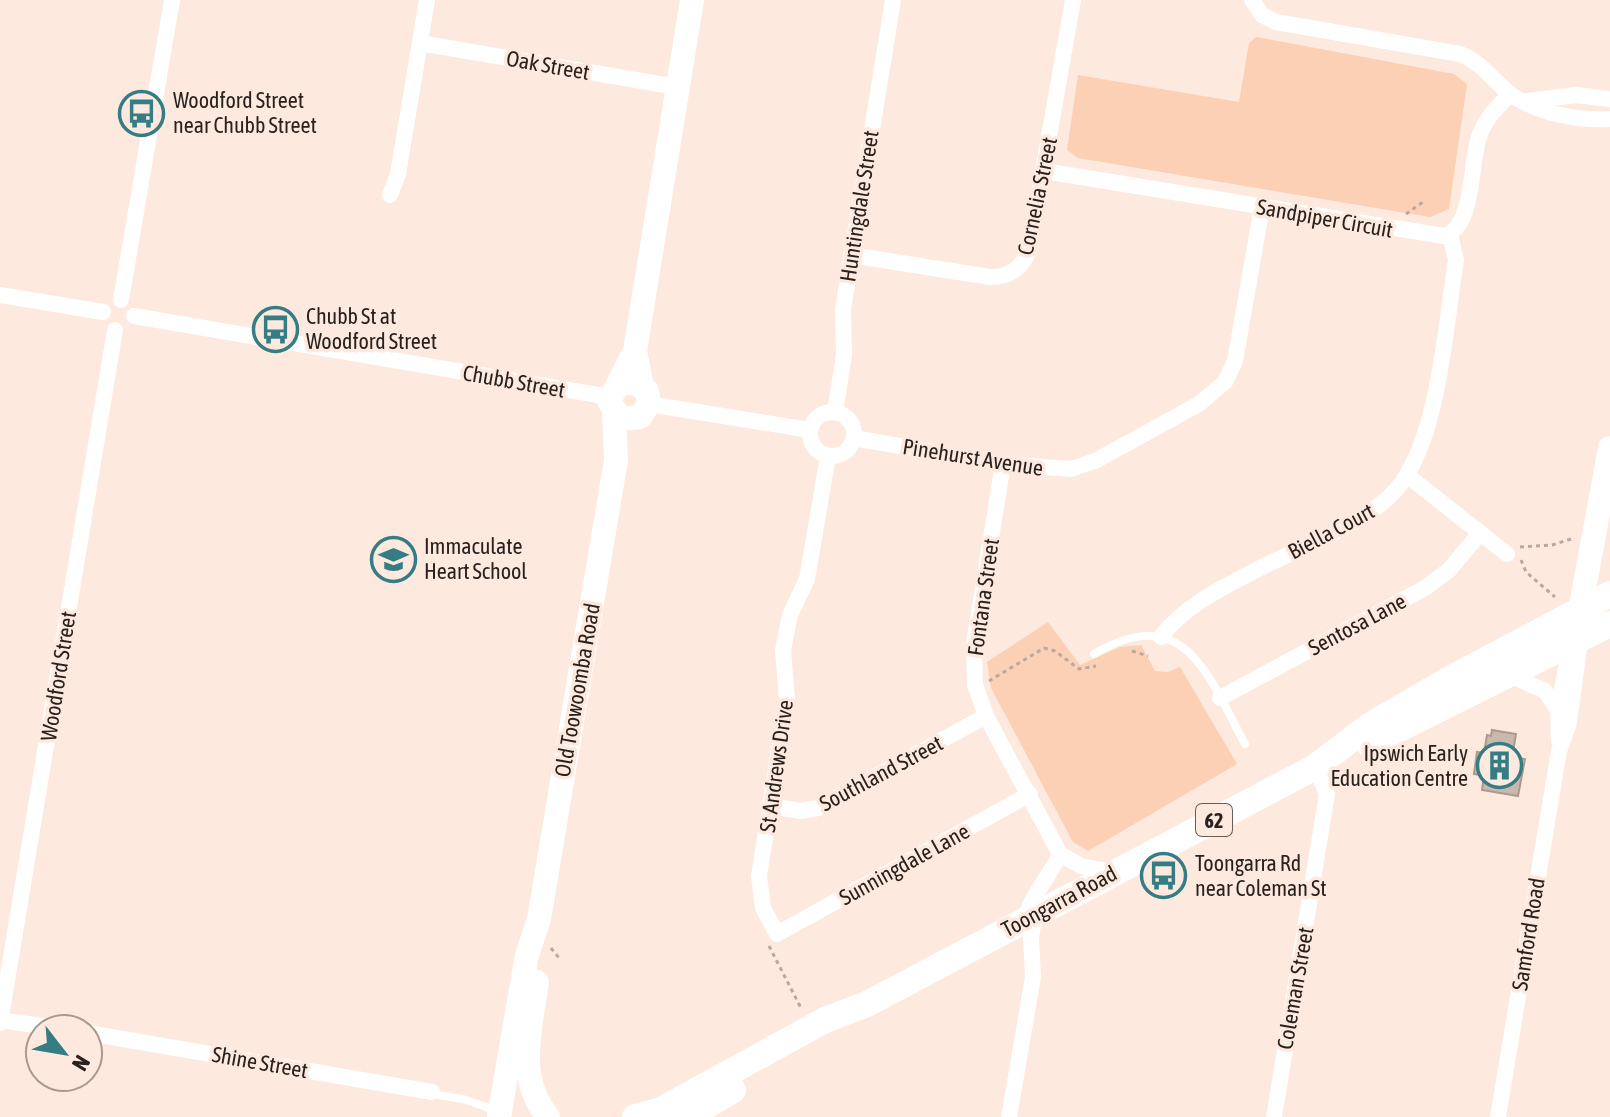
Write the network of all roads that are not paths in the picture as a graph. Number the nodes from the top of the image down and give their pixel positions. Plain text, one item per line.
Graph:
1 (172, 0) edge
2 (427, 0) edge
3 (692, 0) edge
4 (893, 0) edge
5 (1073, 0) edge
6 (1252, 0) edge
7 (420, 43) junction
8 (677, 87) junction
9 (1510, 94) junction
10 (1610, 99) edge
11 (1526, 102) junction
12 (1610, 119) edge
13 (1044, 171) junction
14 (390, 195) dead end
15 (1262, 207) junction
16 (1450, 234) junction
17 (851, 255) junction
18 (0, 295) edge
19 (121, 300) junction
20 (103, 312) junction
21 (134, 316) junction
22 (115, 330) junction
23 (628, 401) junction
24 (835, 412) junction
25 (810, 430) junction
26 (854, 438) junction
27 (1610, 448) edge
28 (828, 456) junction
29 (1003, 464) junction
30 (1408, 476) junction
31 (1480, 533) junction
32 (1582, 537) junction
33 (1507, 554) dead end
34 (1610, 558) edge
35 (1610, 594) edge
36 (1580, 611) junction
37 (1610, 624) edge
38 (1161, 637) junction
39 (1575, 644) junction
40 (1094, 654) dead end
41 (1512, 676) junction
42 (1220, 698) junction
43 (1558, 710) junction
44 (986, 716) junction
45 (1245, 744) dead end
46 (1559, 751) junction
47 (1325, 761) junction
48 (1030, 794) junction
49 (770, 806) junction
50 (1060, 854) junction
51 (1113, 872) junction
52 (1030, 916) junction
53 (539, 919) junction
54 (777, 934) joint
55 (996, 935) junction
56 (1032, 954) junction
57 (6, 956) edge
58 (867, 1004) junction
59 (0, 1022) edge
60 (24, 1025) edge
61 (104, 1036) edge
62 (425, 1090) joint
63 (499, 1114) edge
64 (548, 1117) edge
65 (635, 1117) edge
66 (688, 1117) edge
67 (1009, 1117) edge
68 (1274, 1117) edge
69 (1498, 1117) edge

1 - 19 street
2 - 7 street
3 - 8 street, Old Toowoomba Road
4 - 17 street, Huntingdale Street
5 - 13 street, Cornelia Street
6 - 9 street
7 - 8 street, Oak Street
7 - 14 street
8 - 23 street, Old Toowoomba Road
9 - 11 street
9 - 16 street
10 - 11 street
11 - 12 street
13 - 15 street, Sandpiper Circuit
13 - 17 street, Cornelia Street
15 - 16 street, Sandpiper Circuit
15 - 29 street, Pinehurst Avenue
16 - 30 street, Biella Court
17 - 24 street, Huntingdale Street
18 - 20 street
19 - 20 street
19 - 21 street
20 - 22 street
21 - 22 street
21 - 23 street, Chubb Street
22 - 57 street, Woodford Street
23 - 25 street
23 - 53 street, Old Toowoomba Road
24 - 25 street
24 - 26 street
25 - 28 street
26 - 28 street
26 - 29 street, Pinehurst Avenue
27 - 32 street, Samford Road
28 - 49 street, St Andrews Drive
29 - 44 street, Fontana Street
30 - 31 street
30 - 38 street, Biella Court
31 - 33 street
31 - 42 street, Sentosa Lane
32 - 34 street
32 - 36 street, Samford Road
35 - 36 main road, Toongarra Road / 62
36 - 39 main road, Samford Road
36 - 47 main road, Toongarra Road / 62
37 - 39 main road, Toongarra Road / 62
38 - 40 lane
38 - 42 lane
39 - 41 main road, Toongarra Road / 62
39 - 43 street, Samford Road
39 - 46 street, Samford Road
41 - 43 street
41 - 47 main road, Toongarra Road / 62
42 - 45 lane
43 - 46 street, Samford Road
44 - 48 street, Fontana Street
44 - 49 street, Southland Street
46 - 69 street, Samford Road
47 - 51 main road, Toongarra Road / 62
47 - 68 street, Coleman Street
48 - 50 street, Fontana Street
48 - 54 street, Sunningdale Lane
49 - 54 street, St Andrews Drive
50 - 51 street
50 - 52 street
51 - 52 main road, Toongarra Road / 62
52 - 55 main road, Toongarra Road / 62
52 - 56 street
53 - 63 street, Old Toowoomba Road
53 - 64 street, Old Toowoomba Road
55 - 56 street
55 - 58 main road, Toongarra Road / 62
56 - 67 street
57 - 59 street, Woodford Street
58 - 65 main road, Toongarra Road / 62
58 - 66 main road, Toongarra Road / 62
59 - 60 street
61 - 62 street, Shine Street
62 - 63 lane

